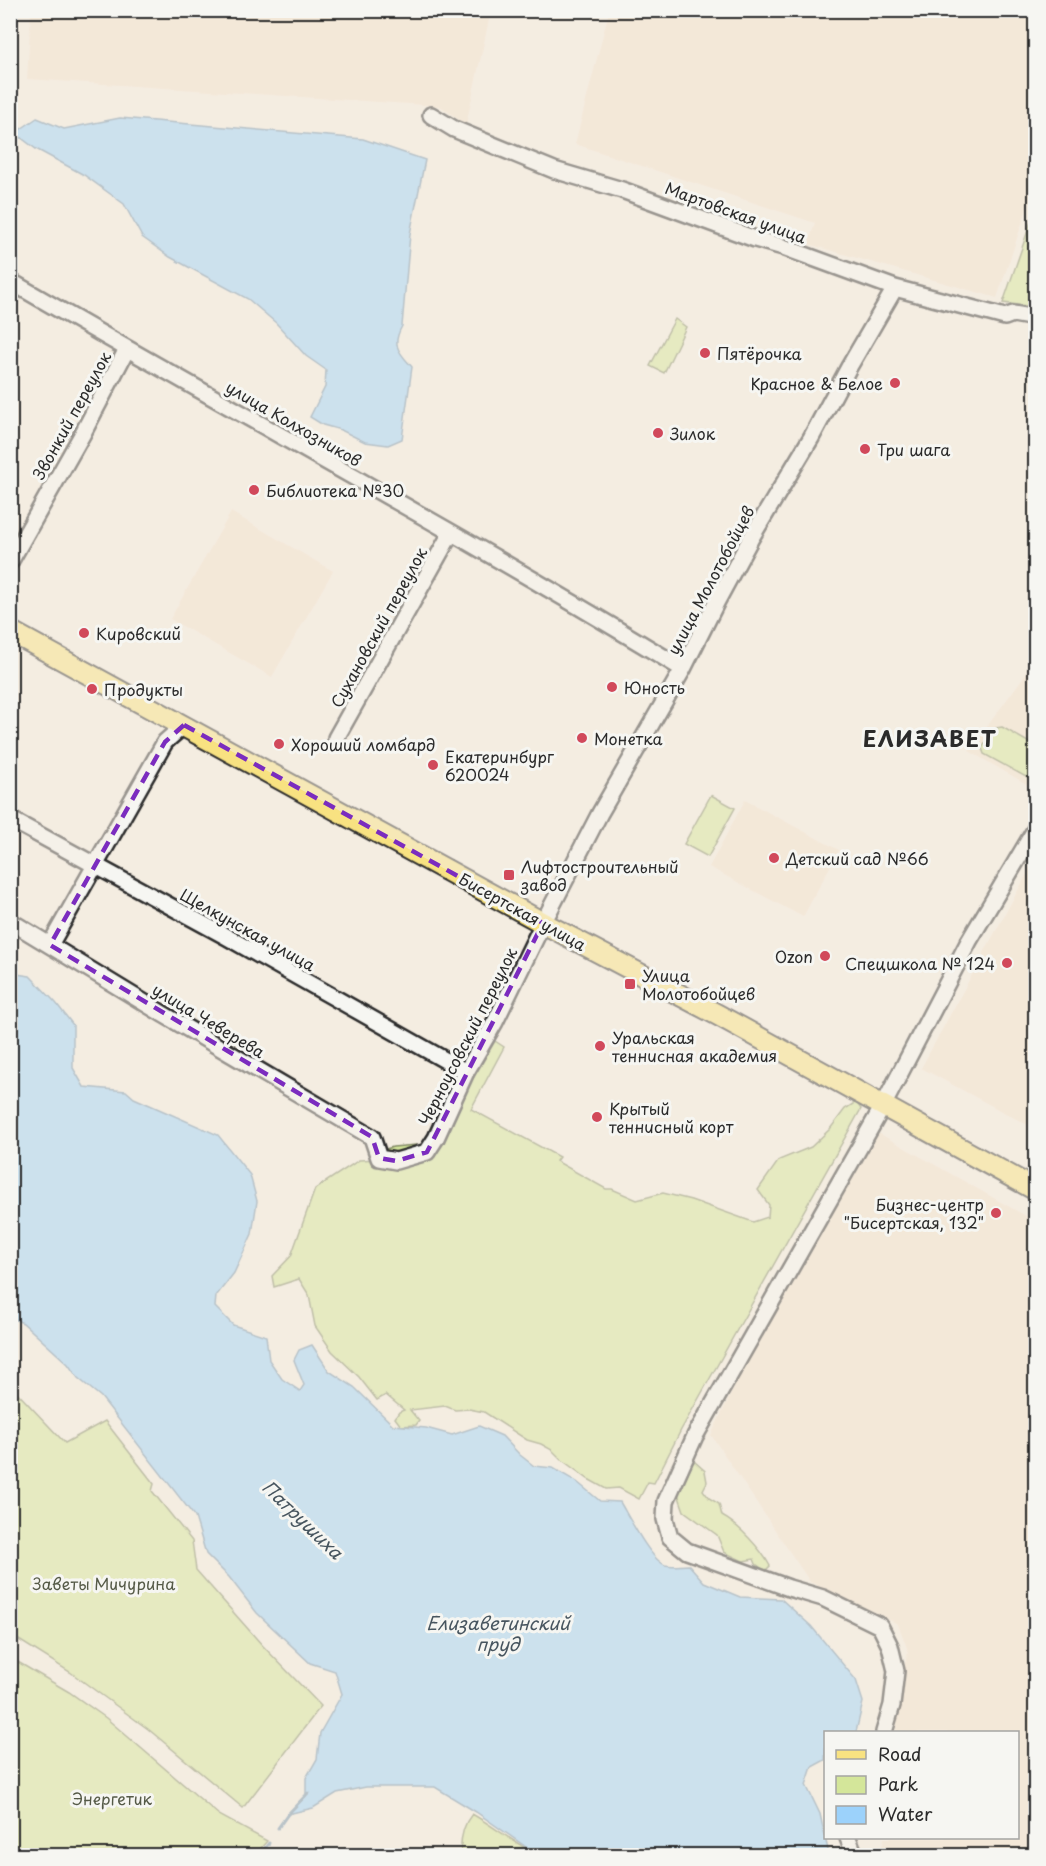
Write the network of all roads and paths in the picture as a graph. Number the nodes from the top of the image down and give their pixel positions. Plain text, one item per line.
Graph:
1 (431, 115) dead end
2 (10, 281) edge
3 (895, 288) junction
4 (1035, 318) edge
5 (127, 349) junction
6 (451, 533) junction
7 (10, 562) edge
8 (10, 631) edge
9 (683, 669) junction
10 (184, 725) junction
11 (336, 738) dead end
12 (10, 819) edge
13 (1035, 828) edge
14 (95, 865) junction
15 (10, 921) edge
16 (543, 923) junction
17 (50, 945) junction
18 (466, 1072) junction
19 (883, 1106) junction
20 (379, 1158) joint
21 (1035, 1190) edge
22 (884, 1731) edge
23 (848, 1839) edge
24 (855, 1856) edge

1 - 3 street, Мартовская улица
2 - 5 street, улица Колхозников
3 - 4 street, Мартовская улица
3 - 9 street, улица Молотобойцев
5 - 6 street, улица Колхозников
5 - 7 street, Звонкий переулок
6 - 9 street, улица Колхозников
6 - 11 street, Сухановский переулок
8 - 10 main road, Бисертская улица
9 - 16 street, улица Молотобойцев
10 - 14 street
10 - 16 main road, Бисертская улица
12 - 14 street, Щелкунская улица
13 - 19 street
14 - 17 street
14 - 18 street, Щелкунская улица
15 - 17 street, улица Чеверева
16 - 18 street, Черноусовский переулок
16 - 19 main road, Бисертская улица
17 - 20 street, улица Чеверева
18 - 20 street, Черноусовский переулок
19 - 21 main road, Бисертская улица
19 - 22 street
23 - 24 street

